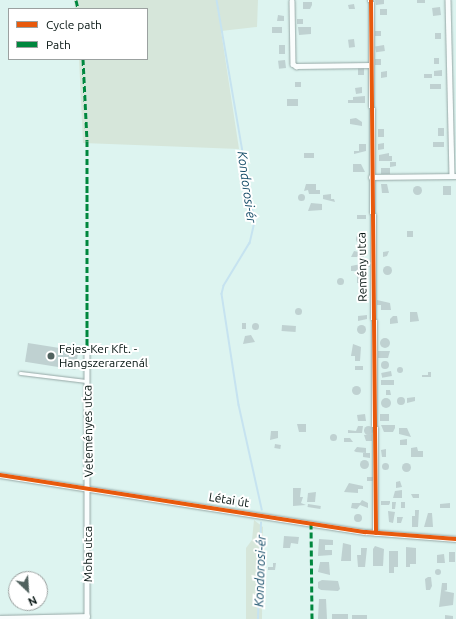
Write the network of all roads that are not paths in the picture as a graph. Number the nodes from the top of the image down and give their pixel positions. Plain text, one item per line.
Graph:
1 (371, 0) edge
2 (448, 0) edge
3 (292, 1) dead end
4 (371, 65) junction
5 (454, 176) edge
6 (371, 177) junction
7 (87, 350) dead end
8 (20, 373) dead end
9 (87, 381) junction
10 (0, 475) edge
11 (89, 489) junction
12 (376, 533) junction
13 (456, 539) edge
14 (0, 618) edge
15 (87, 618) edge

1 - 4 street, Remény utca
2 - 5 street
3 - 4 street
4 - 6 street, Remény utca
5 - 6 street
6 - 12 street, Remény utca
7 - 9 street, Veteményes utca
8 - 9 lane
9 - 11 street, Veteményes utca
10 - 11 street, Létai út
11 - 12 street, Létai út
11 - 15 street, Moha utca
12 - 13 street, Létai út
14 - 15 street

